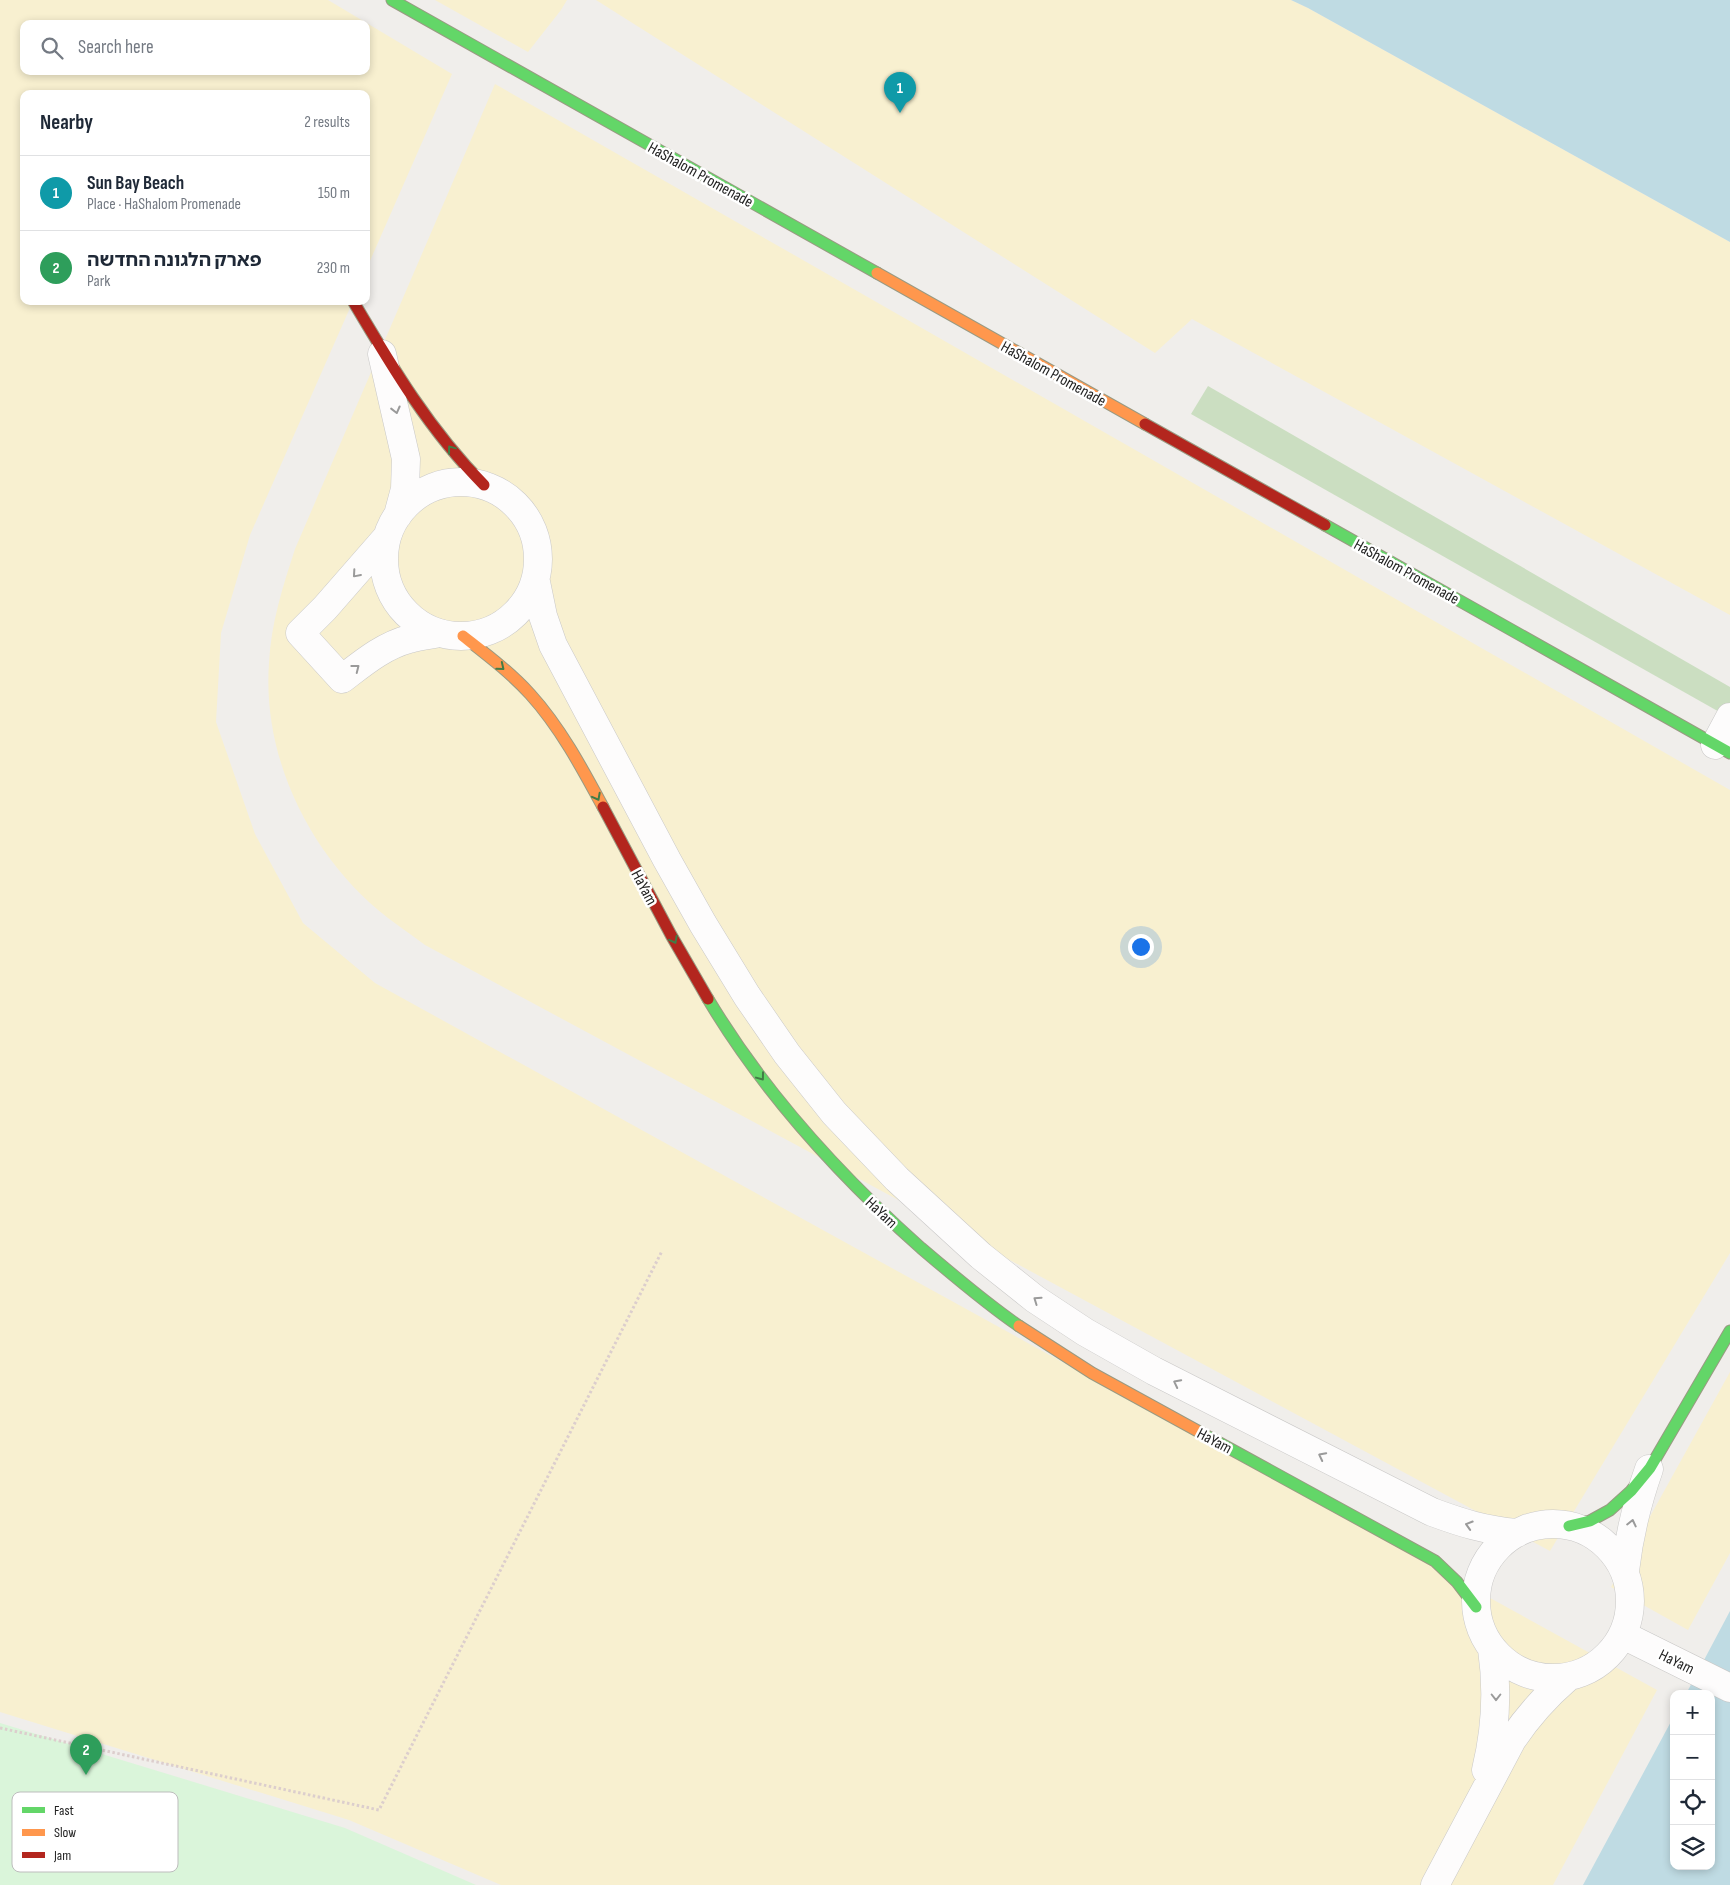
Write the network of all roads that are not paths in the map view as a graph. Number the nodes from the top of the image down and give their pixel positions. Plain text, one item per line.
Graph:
1 (392, 0) edge
2 (355, 305) edge
3 (380, 346) junction
4 (484, 485) junction
5 (393, 526) junction
6 (536, 582) junction
7 (452, 635) junction
8 (1730, 717) edge
9 (1723, 749) edge
10 (1730, 1332) edge
11 (1650, 1468) junction
12 (1569, 1526) junction
13 (1516, 1533) junction
14 (1625, 1571) junction
15 (1476, 1607) junction
16 (1623, 1635) junction
17 (1492, 1648) junction
18 (1567, 1678) junction
19 (1730, 1688) edge
20 (1478, 1802) junction
21 (1434, 1885) edge

1 - 9 street, HaShalom Promenade
2 - 3 street
4 -> 3 street
3 -> 5 street
4 - 5 street
4 - 6 street
5 - 7 street
5 -> 7 street
6 - 7 street
13 -> 6 street, HaYam
7 -> 15 street, HaYam
8 - 9 street, HaShalom Promenade
10 - 11 street
11 - 12 street
14 -> 11 street
12 - 13 street
12 - 14 street
13 - 15 street
14 - 16 street
15 - 17 street
16 - 18 street
16 - 19 street, HaYam
17 - 18 street
17 -> 20 street
18 - 20 street
20 - 21 street

